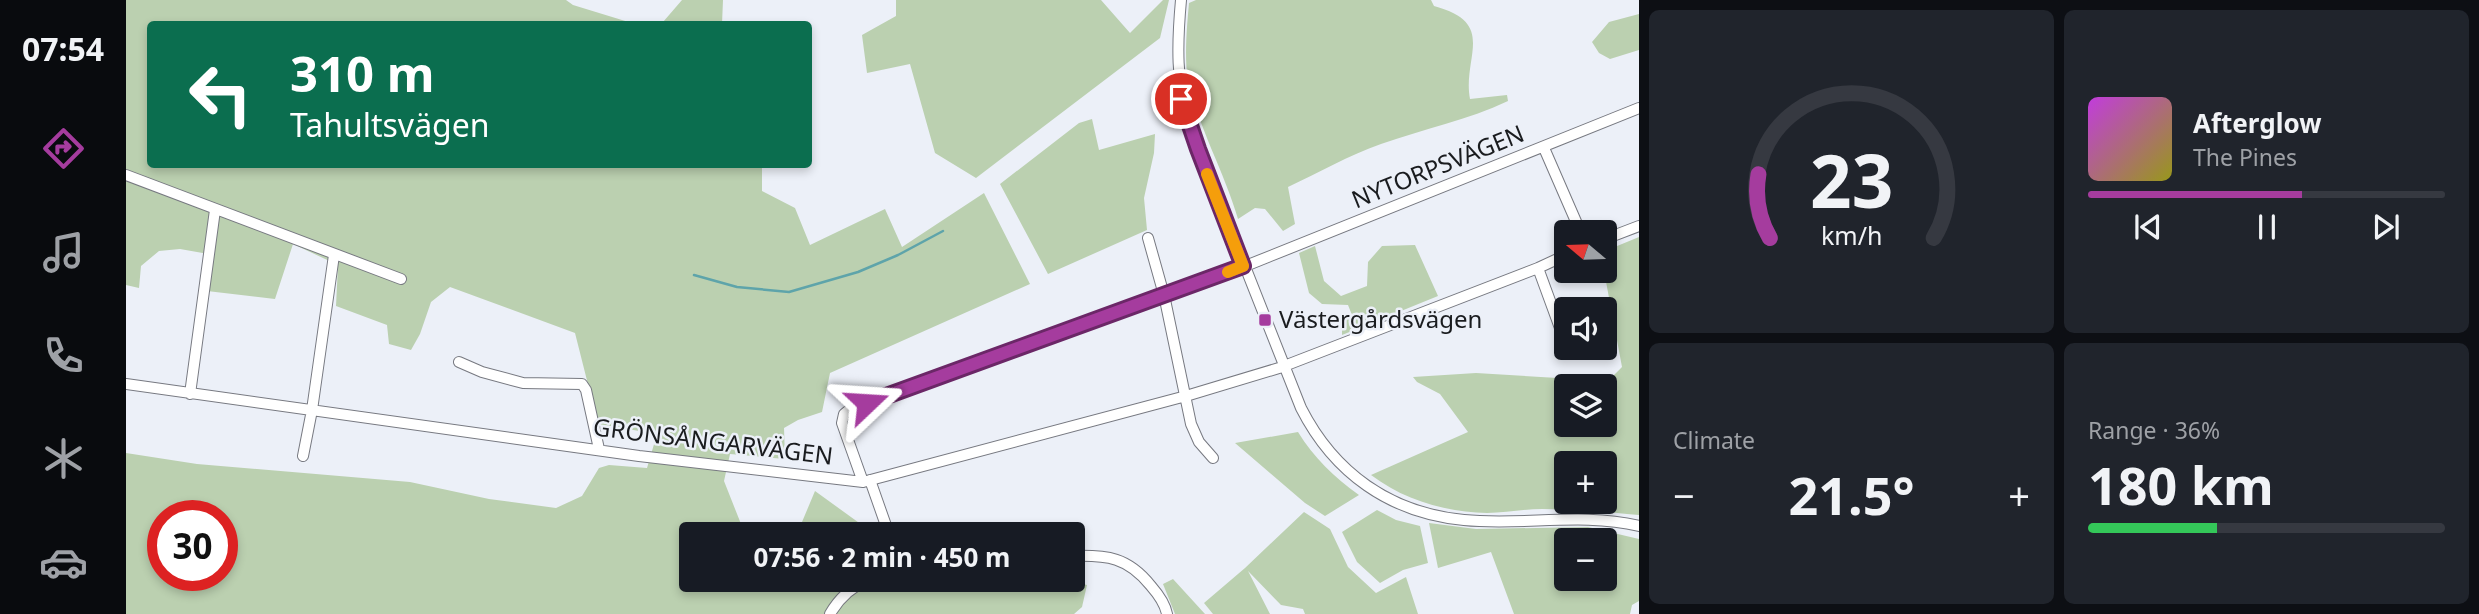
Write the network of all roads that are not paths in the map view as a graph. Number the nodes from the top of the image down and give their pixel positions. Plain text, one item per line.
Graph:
1 (1181, 0) edge
2 (1639, 108) edge
3 (1544, 148) junction
4 (126, 175) edge
5 (215, 210) junction
6 (1575, 220) edge
7 (1639, 226) edge
8 (1617, 234) edge
9 (1148, 238) dead end
10 (334, 255) junction
11 (1554, 261) edge
12 (1247, 265) junction
13 (1538, 268) junction
14 (401, 279) dead end
15 (1164, 295) junction
16 (1554, 312) edge
17 (459, 362) dead end
18 (1283, 366) junction
19 (126, 384) edge
20 (190, 394) junction
21 (1186, 396) junction
22 (312, 410) junction
23 (599, 449) junction
24 (303, 456) dead end
25 (1213, 458) dead end
26 (866, 481) junction
27 (884, 522) edge
28 (1639, 526) edge
29 (1085, 557) edge
30 (848, 592) edge
31 (830, 614) edge
32 (1167, 614) edge

1 - 12 street
2 - 3 street, NYTORPSVÄGEN
3 - 6 street
3 - 12 street, NYTORPSVÄGEN
4 - 5 street
5 - 10 street
5 - 20 street
7 - 8 street
9 - 15 street
10 - 14 street
10 - 22 street
11 - 13 street
12 - 15 street, NYTORPSVÄGEN
12 - 18 street
13 - 16 street
13 - 18 street
15 - 21 street
15 - 26 street, NYTORPSVÄGEN
17 - 23 street
18 - 21 street, GRÖNSÅNGARVÄGEN
18 - 28 street
19 - 20 street, GRÖNSÅNGARVÄGEN
20 - 22 street, GRÖNSÅNGARVÄGEN
21 - 25 street
21 - 26 street, GRÖNSÅNGARVÄGEN
22 - 23 street, GRÖNSÅNGARVÄGEN
22 - 24 street
23 - 26 street, GRÖNSÅNGARVÄGEN
26 - 27 street, NYTORPSVÄGEN
29 - 32 street
30 - 31 street

